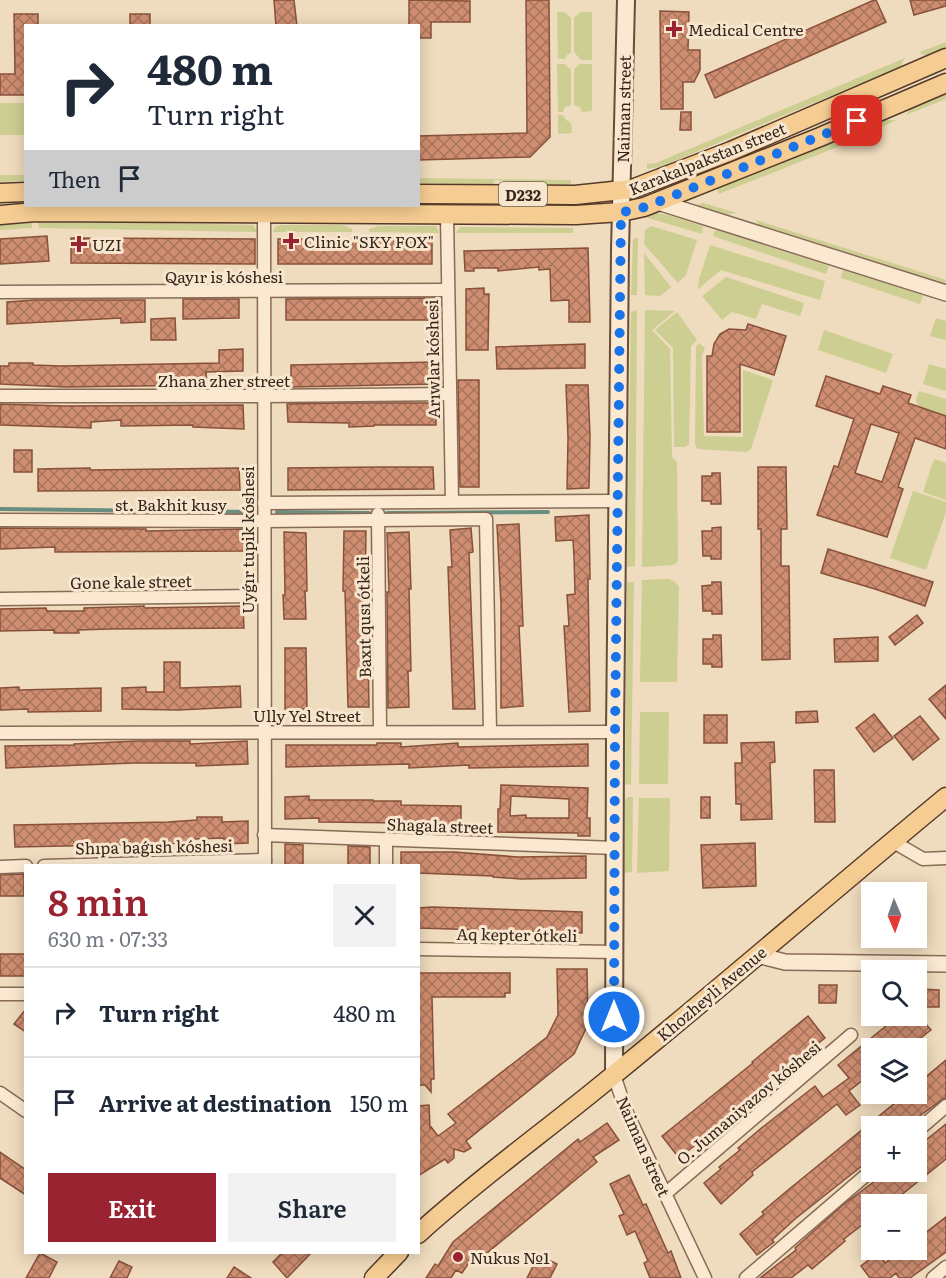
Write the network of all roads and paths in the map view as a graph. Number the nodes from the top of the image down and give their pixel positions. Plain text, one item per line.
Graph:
1 (626, 0) edge
2 (946, 58) edge
3 (946, 83) edge
4 (653, 183) junction
5 (24, 192) edge
6 (621, 192) junction
7 (0, 193) edge
8 (420, 194) edge
9 (658, 202) junction
10 (621, 212) junction
11 (264, 214) junction
12 (0, 215) edge
13 (447, 216) junction
14 (447, 290) junction
15 (0, 292) edge
16 (264, 292) junction
17 (946, 292) edge
18 (448, 394) junction
19 (0, 396) edge
20 (264, 396) junction
21 (452, 501) junction
22 (618, 501) junction
23 (264, 502) junction
24 (378, 502) junction
25 (0, 520) edge
26 (378, 520) junction
27 (264, 521) junction
28 (263, 596) junction
29 (0, 599) edge
30 (264, 732) junction
31 (380, 732) junction
32 (490, 732) junction
33 (615, 732) junction
34 (0, 733) edge
35 (946, 796) edge
36 (264, 835) junction
37 (386, 839) junction
38 (892, 842) junction
39 (615, 848) junction
40 (946, 858) edge
41 (264, 863) edge
42 (191, 864) edge
43 (386, 864) edge
44 (24, 866) edge
45 (0, 867) edge
46 (420, 949) edge
47 (615, 952) junction
48 (757, 955) junction
49 (946, 964) edge
50 (0, 994) edge
51 (24, 994) edge
52 (852, 1035) dead end
53 (614, 1075) junction
54 (0, 1093) edge
55 (946, 1106) edge
56 (24, 1110) edge
57 (927, 1122) edge
58 (861, 1179) edge
59 (665, 1194) junction
60 (420, 1231) edge
61 (397, 1254) edge
62 (946, 1267) edge
63 (374, 1278) edge
64 (705, 1278) edge
65 (746, 1278) edge
66 (933, 1278) edge

1 - 6 main road, Naiman street
2 - 4 main road, Karakalpakstan street / D232
3 - 9 main road, Karakalpakstan street / D232
4 - 6 main road, Karakalpakstan street / D232
4 - 9 main road
5 - 7 main road
6 - 8 main road, Karakalpakstan street / D232
6 - 10 main road, Naiman street
9 - 10 main road, Karakalpakstan street / D232
9 - 17 street, Karakalpakstan street
10 - 13 main road, Karakalpakstan street / D232
10 - 22 main road, Naiman street
11 - 12 main road, Karakalpakstan street / D232
11 - 13 main road, Karakalpakstan street / D232
11 - 16 street, Uyǵır tupik kóshesi
13 - 14 street, Arıwlar kóshesi
14 - 16 street, Qayır is kóshesi
14 - 18 street, Arıwlar kóshesi
15 - 16 street, Qayır is kóshesi
16 - 20 street, Uyǵır tupik kóshesi
18 - 20 street, Zhana zher street
18 - 21 street, Arıwlar kóshesi
19 - 20 street, Zhana zher street
20 - 23 street, Uyǵır tupik kóshesi
21 - 22 street
21 - 24 street
22 - 33 main road, Naiman street
23 - 24 street
23 - 27 street, Uyǵır tupik kóshesi
24 - 26 street, Baxıt qusı ótkeli
25 - 27 street, st. Bakhit kusy
26 - 27 street, st. Bakhit kusy
26 - 31 street, Baxıt qusı ótkeli
26 - 32 street, st. Bakhit kusy
27 - 28 street, Uyǵır tupik kóshesi
28 - 29 street, Gone kale street
28 - 30 street, Uyǵır tupik kóshesi
30 - 31 street, Ully Yel Street
30 - 34 street, Ully Yel Street
30 - 36 street, Uyǵır tupik kóshesi
31 - 32 street, Ully Yel Street
32 - 33 street, Ully Yel Street
33 - 39 main road, Naiman street
35 - 38 main road, Khozheyli Avenue
36 - 37 street, Shagala street
36 - 41 street, Uyǵır tupik kóshesi
37 - 39 street, Shagala street
37 - 43 street
38 - 40 street
38 - 48 main road, Khozheyli Avenue
39 - 47 main road, Naiman street
41 - 42 street, Shıpa baǵısh kóshesi
44 - 45 street
46 - 47 street, Aq kepter ótkeli
47 - 53 main road, Naiman street
48 - 49 street
48 - 53 main road, Khozheyli Avenue
50 - 51 street
52 - 59 street, O. Jumaniyazov kóshesi
53 - 59 street, Naiman street
53 - 60 main road, Khozheyli Avenue
54 - 56 street
55 - 57 street
58 - 65 street
59 - 64 street, Naiman street
61 - 63 main road
62 - 66 street

